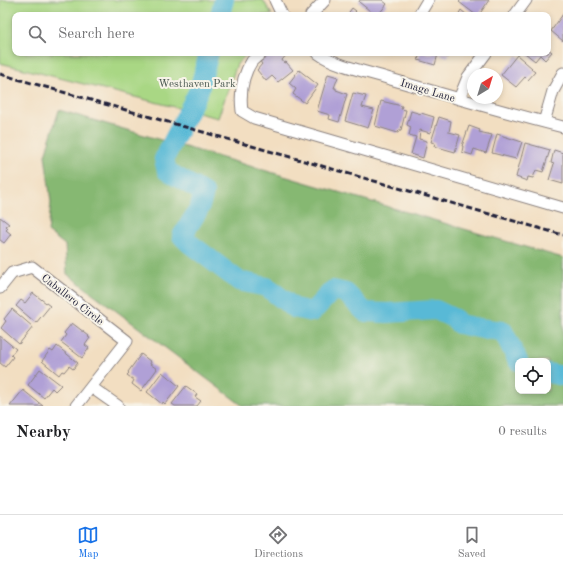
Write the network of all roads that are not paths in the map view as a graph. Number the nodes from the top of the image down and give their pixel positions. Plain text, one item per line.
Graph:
1 (274, 0) edge
2 (325, 0) edge
3 (428, 0) edge
4 (526, 0) edge
5 (280, 12) edge
6 (314, 12) edge
7 (421, 12) edge
8 (517, 12) edge
9 (258, 56) edge
10 (322, 56) edge
11 (484, 56) edge
12 (563, 73) edge
13 (459, 99) junction
14 (544, 122) junction
15 (563, 127) edge
16 (563, 208) edge
17 (0, 288) edge
18 (91, 387) junction
19 (76, 406) edge
20 (118, 406) edge

1 - 5 street
2 - 6 street
3 - 7 street
4 - 8 street
9 - 16 street
10 - 13 street, Image Lane
11 - 13 street
12 - 14 street
13 - 14 street, Image Lane
14 - 15 street, Image Lane
17 - 18 street, Caballero Circle
18 - 19 street
18 - 20 street

